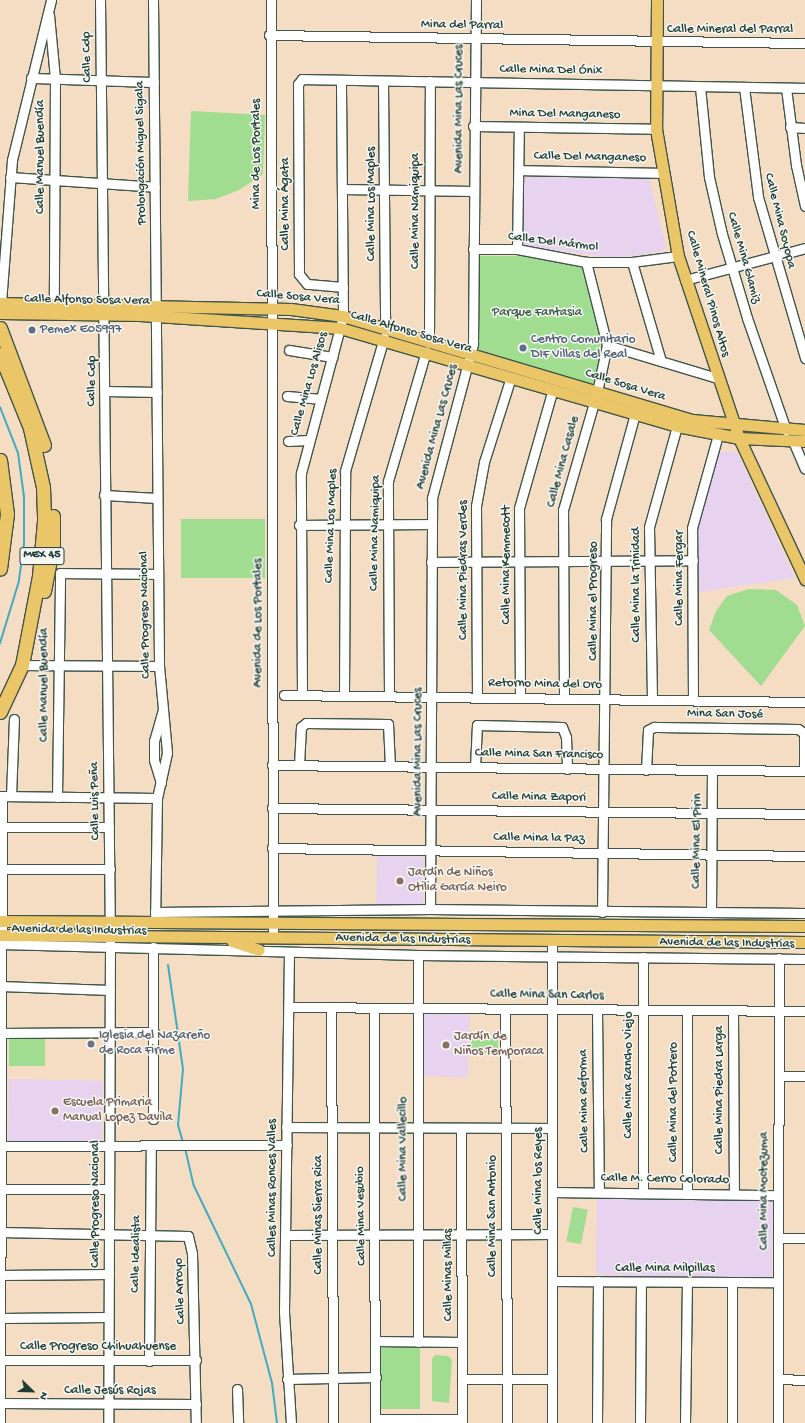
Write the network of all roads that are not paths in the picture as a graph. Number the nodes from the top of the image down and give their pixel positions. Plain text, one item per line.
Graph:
1 (51, 0) edge
2 (100, 0) edge
3 (153, 0) edge
4 (271, 0) edge
5 (476, 0) edge
6 (657, 0) edge
7 (48, 12) junction
8 (269, 35) junction
9 (474, 40) junction
10 (655, 42) junction
11 (805, 43) edge
12 (31, 78) junction
13 (55, 79) junction
14 (101, 80) junction
15 (341, 80) junction
16 (383, 81) junction
17 (430, 81) junction
18 (154, 82) junction
19 (473, 82) junction
20 (298, 84) joint
21 (655, 86) junction
22 (700, 87) junction
23 (744, 87) junction
24 (786, 88) junction
25 (805, 88) edge
26 (473, 126) junction
27 (519, 127) junction
28 (790, 127) junction
29 (805, 128) edge
30 (656, 129) junction
31 (519, 170) junction
32 (662, 173) junction
33 (10, 177) junction
34 (54, 180) junction
35 (103, 185) junction
36 (155, 187) junction
37 (342, 189) junction
38 (385, 190) junction
39 (429, 190) junction
40 (473, 191) junction
41 (805, 204) edge
42 (805, 248) edge
43 (473, 249) junction
44 (517, 250) junction
45 (678, 256) junction
46 (773, 256) junction
47 (586, 262) junction
48 (632, 262) junction
49 (732, 268) junction
50 (685, 280) junction
51 (342, 287) junction
52 (54, 302) junction
53 (157, 305) junction
54 (0, 306) edge
55 (42, 308) junction
56 (106, 309) junction
57 (270, 309) junction
58 (157, 316) junction
59 (343, 316) junction
60 (270, 322) junction
61 (0, 328) edge
62 (340, 328) junction
63 (384, 333) junction
64 (607, 345) junction
65 (428, 346) junction
66 (289, 350) dead end
67 (0, 354) edge
68 (332, 357) junction
69 (805, 358) edge
70 (470, 359) junction
71 (661, 361) junction
72 (511, 377) junction
73 (717, 378) junction
74 (552, 389) junction
75 (106, 391) junction
76 (157, 392) junction
77 (287, 396) dead end
78 (596, 397) junction
79 (319, 399) junction
80 (635, 414) junction
81 (677, 426) junction
82 (734, 426) junction
83 (786, 430) junction
84 (805, 430) edge
85 (718, 435) junction
86 (739, 438) junction
87 (308, 440) junction
88 (288, 441) dead end
89 (793, 441) junction
90 (805, 441) edge
91 (0, 460) edge
92 (805, 469) edge
93 (104, 495) junction
94 (157, 498) junction
95 (431, 524) junction
96 (299, 525) junction
97 (342, 525) junction
98 (386, 525) junction
99 (801, 559) edge
100 (648, 560) junction
101 (692, 560) junction
102 (520, 561) junction
103 (562, 561) junction
104 (607, 561) junction
105 (432, 562) junction
106 (475, 562) junction
107 (0, 569) edge
108 (105, 572) junction
109 (158, 574) junction
110 (805, 579) edge
111 (31, 624) junction
112 (22, 665) junction
113 (59, 665) junction
114 (107, 666) junction
115 (159, 666) junction
116 (284, 695) dead end
117 (302, 695) junction
118 (344, 695) junction
119 (388, 696) junction
120 (432, 696) junction
121 (477, 697) junction
122 (520, 697) junction
123 (564, 697) junction
124 (607, 699) junction
125 (652, 699) junction
126 (693, 700) junction
127 (805, 702) edge
128 (163, 709) junction
129 (0, 712) edge
130 (14, 719) dead end
131 (272, 765) junction
132 (299, 765) junction
133 (390, 766) junction
134 (432, 766) junction
135 (475, 767) junction
136 (567, 768) junction
137 (605, 769) junction
138 (646, 770) junction
139 (712, 770) junction
140 (804, 771) edge
141 (161, 783) junction
142 (4, 796) edge
143 (57, 797) junction
144 (109, 797) junction
145 (157, 798) junction
146 (272, 808) junction
147 (432, 810) junction
148 (604, 812) junction
149 (712, 813) junction
150 (805, 814) edge
151 (2, 827) junction
152 (109, 827) junction
153 (272, 848) junction
154 (430, 851) junction
155 (603, 853) junction
156 (712, 854) junction
157 (805, 856) edge
158 (2, 869) junction
159 (110, 869) junction
160 (273, 909) junction
161 (430, 909) junction
162 (602, 912) junction
163 (710, 912) junction
164 (805, 913) edge
165 (155, 917) junction
166 (1, 921) edge
167 (110, 922) junction
168 (273, 922) junction
169 (805, 926) edge
170 (224, 938) junction
171 (273, 938) junction
172 (552, 939) junction
173 (1, 940) edge
174 (110, 941) junction
175 (805, 942) edge
176 (153, 947) junction
177 (259, 950) junction
178 (289, 952) junction
179 (418, 955) junction
180 (552, 955) junction
181 (643, 957) junction
182 (779, 958) junction
183 (805, 959) edge
184 (1, 986) edge
185 (110, 990) junction
186 (289, 1007) junction
187 (331, 1008) junction
188 (374, 1008) junction
189 (418, 1008) junction
190 (505, 1009) junction
191 (552, 1009) junction
192 (597, 1010) junction
193 (642, 1010) junction
194 (687, 1010) junction
195 (733, 1011) junction
196 (779, 1011) junction
197 (805, 1011) edge
198 (1, 1032) edge
199 (154, 1032) junction
200 (109, 1033) junction
201 (779, 1076) junction
202 (805, 1076) edge
203 (153, 1119) dead end
204 (286, 1127) junction
205 (332, 1127) junction
206 (374, 1127) junction
207 (416, 1128) junction
208 (461, 1128) junction
209 (506, 1128) junction
210 (552, 1128) junction
211 (287, 1145) junction
212 (0, 1146) edge
213 (151, 1147) junction
214 (109, 1148) junction
215 (0, 1189) edge
216 (109, 1189) junction
217 (553, 1192) junction
218 (599, 1192) junction
219 (643, 1193) junction
220 (687, 1194) junction
221 (734, 1194) junction
222 (778, 1194) junction
223 (0, 1232) edge
224 (109, 1232) junction
225 (151, 1232) junction
226 (552, 1234) junction
227 (287, 1235) junction
228 (332, 1235) junction
229 (376, 1235) junction
230 (417, 1235) junction
231 (462, 1235) junction
232 (507, 1235) junction
233 (778, 1238) junction
234 (805, 1238) edge
235 (108, 1274) junction
236 (1, 1275) edge
237 (552, 1282) junction
238 (598, 1282) junction
239 (641, 1282) junction
240 (687, 1282) junction
241 (732, 1282) junction
242 (778, 1282) junction
243 (108, 1317) junction
244 (0, 1318) edge
245 (376, 1342) junction
246 (418, 1342) junction
247 (462, 1342) junction
248 (0, 1360) edge
249 (108, 1360) junction
250 (196, 1360) junction
251 (149, 1361) junction
252 (376, 1377) junction
253 (507, 1378) junction
254 (287, 1379) junction
255 (332, 1379) junction
256 (462, 1379) junction
257 (552, 1379) junction
258 (778, 1379) junction
259 (805, 1380) edge
260 (237, 1389) dead end
261 (0, 1404) edge
262 (108, 1404) junction
263 (196, 1404) junction
264 (375, 1421) edge
265 (416, 1421) edge
266 (462, 1421) edge
267 (0, 1423) edge
268 (108, 1423) edge
269 (196, 1423) edge
270 (238, 1423) edge
271 (291, 1423) edge
272 (332, 1423) edge
273 (507, 1423) edge
274 (552, 1423) edge
275 (597, 1423) edge
276 (640, 1423) edge
277 (685, 1423) edge
278 (732, 1423) edge
279 (778, 1423) edge

1 - 7 street
2 - 14 street, Calle Cdp
3 - 18 street, Prolongación Miguel Sigala
4 - 8 street, Mina de Los Portales
5 - 9 street, Avenida Mina Las Cruces
6 - 10 main road, Calle Mineral Pinos Altos
7 - 12 street
7 - 13 street, Calle Manuel Buendía
8 - 9 street, Mina del Parral
8 - 57 street, Mina de Los Portales
9 - 10 street, Mina del Parral
9 - 19 street, Avenida Mina Las Cruces
10 - 11 street, Calle Mineral del Parral
10 - 21 main road, Calle Mineral Pinos Altos
12 - 13 street
12 - 33 street
13 - 14 street
13 - 34 street, Calle Manuel Buendía
14 - 18 street
14 - 35 street, Calle Cdp
15 - 16 street, Calle Mina Del Ónix
15 - 20 street, Calle Mina Del Ónix
15 - 37 street, Calle Mina Los Alisos
16 - 17 street, Calle Mina Del Ónix
16 - 38 street, Calle Mina Los Maples
17 - 19 street, Calle Mina Del Ónix
17 - 39 street, Calle Mina Namiquipa
18 - 36 street, Prolongación Miguel Sigala
19 - 21 street, Calle Mina Del Ónix
19 - 26 street, Avenida Mina Las Cruces
20 - 51 street, Calle Mina Ágata
21 - 22 street, Calle Mina Del Ónix
21 - 30 main road, Calle Mineral Pinos Altos
22 - 23 street, Calle Mina Del Ónix
22 - 49 street, Calle Mina Glamiz
23 - 24 street, Calle Mina Del Ónix
23 - 46 street, Calle Mina Soyopa
24 - 25 street, Calle Mina Del Ónix
24 - 28 street
26 - 27 street, Mina Del Manganeso
26 - 40 street, Avenida Mina Las Cruces
27 - 30 street, Mina Del Manganeso
27 - 31 street
28 - 29 street
28 - 41 street
30 - 32 main road, Calle Mineral Pinos Altos
31 - 32 street, Calle Del Manganeso
31 - 44 street
32 - 45 main road, Calle Mineral Pinos Altos
33 - 34 street
33 - 54 street
34 - 35 street
34 - 52 street, Calle Manuel Buendía
35 - 36 street
35 - 56 street, Calle Cdp
36 - 53 street, Prolongación Miguel Sigala
37 - 38 street
37 - 51 street, Calle Mina Los Alisos
38 - 39 street
38 - 63 street, Calle Mina Los Maples
39 - 40 street
39 - 65 street, Calle Mina Namiquipa
40 - 43 street, Avenida Mina Las Cruces
42 - 46 street
43 - 44 street, Calle Del Mármol
43 - 70 street, Avenida Mina Las Cruces
44 - 47 street, Calle Del Mármol
45 - 48 street, Calle Del Mármol
45 - 50 main road, Calle Mineral Pinos Altos
46 - 49 street
46 - 69 street, Calle Mina Soyopa
47 - 48 street, Calle Del Mármol
47 - 64 street, Calle Mina Casale
48 - 71 street
49 - 50 street
49 - 83 street, Calle Mina Glamiz
50 - 73 main road, Calle Mineral Pinos Altos
51 - 59 street, Calle Mina Los Alisos
52 - 55 main road, Calle Alfonso Sosa Vera
52 - 56 main road, Calle Alfonso Sosa Vera
53 - 56 main road, Calle Alfonso Sosa Vera
53 - 57 main road, Calle Sosa Vera
53 - 58 street, Calle Progreso Nacional
54 - 55 main road, Calle Alfonso Sosa Vera
55 - 56 main road, Calle Alfonso Sosa Vera
56 - 58 main road, Calle Alfonso Sosa Vera
56 - 75 street, Calle Cdp
57 - 59 main road, Calle Sosa Vera
57 - 60 street, Avenida de Los Portales
58 - 60 main road, Calle Alfonso Sosa Vera
58 - 76 street, Calle Progreso Nacional
59 - 62 street, Calle Mina Los Alisos
59 - 63 main road, Calle Sosa Vera
60 - 62 main road, Calle Alfonso Sosa Vera
60 - 131 street, Avenida de Los Portales
61 - 111 highway
62 - 63 main road, Calle Alfonso Sosa Vera
62 - 68 street, Calle Mina Los Alisos
63 - 65 main road, Calle Sosa Vera
63 - 97 street, Calle Mina Los Maples
64 - 71 street
64 - 78 street, Calle Mina Casale
65 - 70 main road, Calle Sosa Vera
65 - 98 street, Calle Mina Namiquipa
66 - 68 street
67 - 111 highway, MEX 45
68 - 79 street, Calle Mina Los Alisos
70 - 72 main road, Calle Alfonso Sosa Vera
70 - 78 main road, Calle Sosa Vera
70 - 95 street, Avenida Mina Las Cruces
71 - 73 street
72 - 74 main road, Calle Alfonso Sosa Vera
72 - 106 street, Calle Mina Piedras Verdes
73 - 82 main road, Calle Mineral Pinos Altos
74 - 78 main road, Calle Alfonso Sosa Vera
74 - 102 street, Calle Mina Kemmecott
75 - 76 street
75 - 93 street, Calle Cdp
76 - 94 street, Calle Progreso Nacional
77 - 79 street
78 - 80 main road, Calle Alfonso Sosa Vera
78 - 82 main road, Calle Sosa Vera
78 - 103 street, Calle Mina Casale
79 - 87 street, Calle Mina Los Alisos
80 - 81 main road, Calle Alfonso Sosa Vera
80 - 104 street, Calle Mina el Progreso
81 - 85 main road, Calle Alfonso Sosa Vera
81 - 100 street, Calle Mina la Trinidad
82 - 83 main road, Calle Sosa Vera
82 - 86 main road, Calle Mineral Pinos Altos
83 - 84 main road, Calle Sosa Vera
85 - 86 main road, Calle Alfonso Sosa Vera
85 - 101 street, Calle Mina Fergar
86 - 89 main road, Calle Alfonso Sosa Vera
86 - 99 main road, Calle Mineral Pinos Altos
87 - 88 street
87 - 96 street, Calle Mina Los Alisos
89 - 90 main road, Calle Alfonso Sosa Vera
89 - 92 street
91 - 107 highway, MEX 45
93 - 94 street
93 - 108 street, Calle Cdp
94 - 109 street, Calle Progreso Nacional
95 - 98 street
95 - 105 street, Avenida Mina Las Cruces
96 - 97 street
96 - 117 street, Calle Mina Los Alisos
97 - 98 street
97 - 118 street, Calle Mina Los Maples
98 - 119 street, Calle Mina Namiquipa
99 - 110 main road, Calle Mineral Pinos Altos
100 - 101 street
100 - 104 street
100 - 125 street, Calle Mina la Trinidad
101 - 126 street, Calle Mina Fergar
102 - 103 street
102 - 106 street
102 - 122 street, Calle Mina Kemmecott
103 - 104 street
103 - 123 street, Calle Mina Casale
104 - 124 street, Calle Mina el Progreso
105 - 106 street
105 - 120 street, Avenida Mina Las Cruces
106 - 121 street, Calle Mina Piedras Verdes
108 - 109 street
108 - 113 street, Calle Manuel Buendía
108 - 114 street, Calle Cdp
109 - 115 street, Calle Progreso Nacional
111 - 112 highway, MEX 45
112 - 113 street
112 - 129 highway, MEX 45
113 - 114 street
113 - 143 street, Calle Manuel Buendía
114 - 115 street
114 - 144 street, Calle Luis Peña
115 - 128 street, Calle Progreso Nacional
116 - 117 street, Retorno Mina del Oro
117 - 118 street, Retorno Mina del Oro
118 - 119 street, Retorno Mina del Oro
119 - 120 street, Retorno Mina del Oro
120 - 121 street, Retorno Mina del Oro
120 - 134 street, Avenida Mina Las Cruces
121 - 122 street, Retorno Mina del Oro
122 - 123 street, Retorno Mina del Oro
123 - 124 street, Retorno Mina del Oro
124 - 125 street, Retorno Mina del Oro
124 - 137 street, Calle Mina el Progreso
125 - 126 street, Retorno Mina del Oro
126 - 127 street, Retorno Mina del Oro
128 - 141 street, Calle Progreso Nacional
128 - 141 street
130 - 142 street
131 - 132 street, Calle Mina San Francisco
131 - 146 street, Avenida de Los Portales
132 - 133 street, Calle Mina San Francisco
132 - 133 street
133 - 134 street, Calle Mina San Francisco
134 - 135 street, Calle Mina San Francisco
134 - 147 street, Avenida Mina Las Cruces
135 - 136 street, Calle Mina San Francisco
135 - 136 street
136 - 137 street, Calle Mina San Francisco
137 - 138 street, Calle Mina San Francisco
137 - 148 street, Calle Mina el Progreso
138 - 139 street, Calle Mina San Francisco
138 - 140 street, Mina San José
139 - 140 street, Calle Mina San Francisco
139 - 149 street, Calle Mina El Pirin
141 - 145 street, Calle Progreso Nacional
142 - 143 street
142 - 151 street
143 - 144 street
144 - 145 street
144 - 152 street, Calle Luis Peña
145 - 165 street, Calle Progreso Nacional
146 - 147 street, Calle Mina Zapori
146 - 153 street, Avenida de Los Portales
147 - 148 street, Calle Mina Zapori
147 - 154 street, Avenida Mina Las Cruces
148 - 149 street, Calle Mina Zapori
148 - 155 street, Calle Mina el Progreso
149 - 150 street, Calle Mina Zapori
149 - 156 street, Calle Mina El Pirin
151 - 152 street
151 - 158 street
152 - 159 street, Calle Luis Peña
153 - 154 street, Calle Mina la Paz
153 - 160 street, Avenida de Los Portales
154 - 155 street, Calle Mina la Paz
154 - 161 street, Avenida Mina Las Cruces
155 - 156 street, Calle Mina la Paz
155 - 162 street, Calle Mina el Progreso
156 - 157 street, Calle Mina la Paz
156 - 163 street, Calle Mina El Pirin
158 - 159 street
158 - 166 street
159 - 167 street, Calle Luis Peña
160 - 161 street
160 - 165 street
160 - 168 street, Avenida de Los Portales
161 - 162 street
162 - 163 street
163 - 164 street
165 - 167 main road, Avenida de las Industrias
165 - 168 main road, Avenida de las Industrias
166 - 167 main road, Avenida de las Industrias
166 - 173 street, Avenida de las Industrias
167 - 174 street, Calle Luis Peña
168 - 169 main road, Avenida de las Industrias
168 - 171 street, Avenida de Los Portales
170 - 171 main road, Avenida de las Industrias
170 - 174 main road, Avenida de las Industrias
170 - 177 main road
171 - 172 main road, Avenida de las Industrias
172 - 175 main road, Avenida de las Industrias
172 - 180 street, Calle Mina los Reyes
173 - 174 main road, Avenida de las Industrias
173 - 184 street
174 - 176 street, Avenida de las Industrias
174 - 185 street, Calle Progreso Nacional
176 - 177 street, Avenida de las Industrias
176 - 199 street
177 - 178 street, Avenida de las Industrias
178 - 179 street, Avenida de las Industrias
178 - 186 street, Calles Minas Ronces Valles
179 - 180 street, Avenida de las Industrias
179 - 189 street, Calle Mina Vallecillo
180 - 181 street, Avenida de las Industrias
180 - 191 street, Calle Mina los Reyes
181 - 182 street, Avenida de las Industrias
181 - 193 street, Calle Mina Rancho Viejo
182 - 183 street, Avenida de las Industrias
182 - 196 street, Calle Mina Moctezuma
184 - 185 street
184 - 198 street
185 - 200 street, Calle Progreso Nacional
186 - 187 street, Calle Mina San Carlos
186 - 204 street, Calles Minas Ronces Valles
187 - 188 street, Calle Mina San Carlos
187 - 205 street, Calle Minas Sierra Rica
188 - 189 street, Calle Mina San Carlos
188 - 206 street, Calle Mina Vesubio
189 - 190 street, Calle Mina San Carlos
189 - 207 street, Calle Mina Vallecillo
190 - 191 street, Calle Mina San Carlos
190 - 209 street, Calle Mina San Antonio
191 - 192 street, Calle Mina San Carlos
191 - 210 street, Calle Mina los Reyes
192 - 193 street, Calle Mina San Carlos
192 - 218 street, Calle Mina Reforma
193 - 194 street, Calle Mina San Carlos
193 - 219 street, Calle Mina Rancho Viejo
194 - 195 street, Calle Mina San Carlos
194 - 220 street, Calle Mina del Potrero
195 - 196 street, Calle Mina San Carlos
195 - 221 street, Calle Mina Piedra Larga
196 - 197 street, Calle Mina San Carlos
196 - 201 street, Calle Mina Moctezuma
198 - 200 street
198 - 212 street
199 - 200 street
199 - 203 street
200 - 214 street, Calle Progreso Nacional
201 - 202 street
201 - 222 street, Calle Mina Moctezuma
204 - 205 street
204 - 211 street, Calles Minas Ronces Valles
205 - 206 street
205 - 228 street, Calle Minas Sierra Rica
206 - 207 street
206 - 229 street, Calle Mina Vesubio
207 - 208 street
207 - 230 street, Calle Mina Vallecillo
208 - 209 street
208 - 231 street, Calle Minas Millas
209 - 210 street
209 - 232 street, Calle Mina San Antonio
210 - 217 street, Calle Mina los Reyes
211 - 213 street
211 - 227 street, Calles Minas Ronces Valles
212 - 214 street
212 - 215 street
213 - 214 street
213 - 225 street, Calle Idealista
214 - 216 street, Calle Progreso Nacional
215 - 216 street
215 - 223 street
216 - 224 street, Calle Progreso Nacional
217 - 218 street, Calle M. Cerro Colorado
217 - 226 street, Calle Mina los Reyes
218 - 219 street, Calle M. Cerro Colorado
219 - 220 street, Calle M. Cerro Colorado
220 - 221 street, Calle M. Cerro Colorado
221 - 222 street, Calle M. Cerro Colorado
222 - 233 street, Calle Mina Moctezuma
223 - 224 street
223 - 236 street
224 - 225 street
224 - 235 street, Calle Progreso Nacional
225 - 250 street, Calle Arroyo
225 - 251 street, Calle Idealista
226 - 232 street
226 - 237 street, Calle Mina los Reyes
227 - 228 street
227 - 254 street, Calles Minas Ronces Valles
228 - 229 street
228 - 255 street, Calle Minas Sierra Rica
229 - 230 street
229 - 245 street, Calle Mina Vesubio
230 - 231 street
230 - 246 street, Calle Mina Vallecillo
231 - 232 street
231 - 247 street, Calle Minas Millas
232 - 253 street, Calle Mina San Antonio
233 - 234 street
233 - 242 street, Calle Mina Moctezuma
235 - 236 street
235 - 243 street, Calle Progreso Nacional
236 - 244 street
237 - 238 street, Calle Mina Milpillas
237 - 257 street, Calle Mina los Reyes
238 - 239 street, Calle Mina Milpillas
238 - 275 street
239 - 240 street, Calle Mina Milpillas
239 - 276 street
240 - 241 street, Calle Mina Milpillas
240 - 277 street
241 - 242 street, Calle Mina Milpillas
241 - 278 street
242 - 258 street, Calle Mina Moctezuma
243 - 244 street
243 - 249 street, Calle Progreso Nacional
244 - 248 street
245 - 246 street
245 - 252 street, Calle Mina Vesubio
246 - 247 street
247 - 256 street, Calle Minas Millas
248 - 249 street, Calle Progreso Chihuahuense
248 - 261 street
249 - 251 street, Calle Progreso Chihuahuense
249 - 262 street, Calle Progreso Nacional
250 - 251 street, Calle Progreso Chihuahuense
250 - 263 street, Calle Arroyo
252 - 255 street
252 - 264 street, Calle Mina Vesubio
253 - 256 street
253 - 257 street
253 - 273 street, Calle Mina San Antonio
254 - 255 street
254 - 271 street, Calles Minas Ronces Valles
255 - 272 street, Calle Minas Sierra Rica
256 - 266 street, Calle Minas Millas
257 - 274 street, Calle Mina los Reyes
258 - 259 street
258 - 279 street, Calle Mina Moctezuma
260 - 270 street
261 - 262 street, Calle Jesús Rojas
261 - 267 street
262 - 263 street, Calle Jesús Rojas
262 - 268 street, Calle Progreso Nacional
263 - 269 street, Calle Arroyo
264 - 265 street
265 - 266 street

